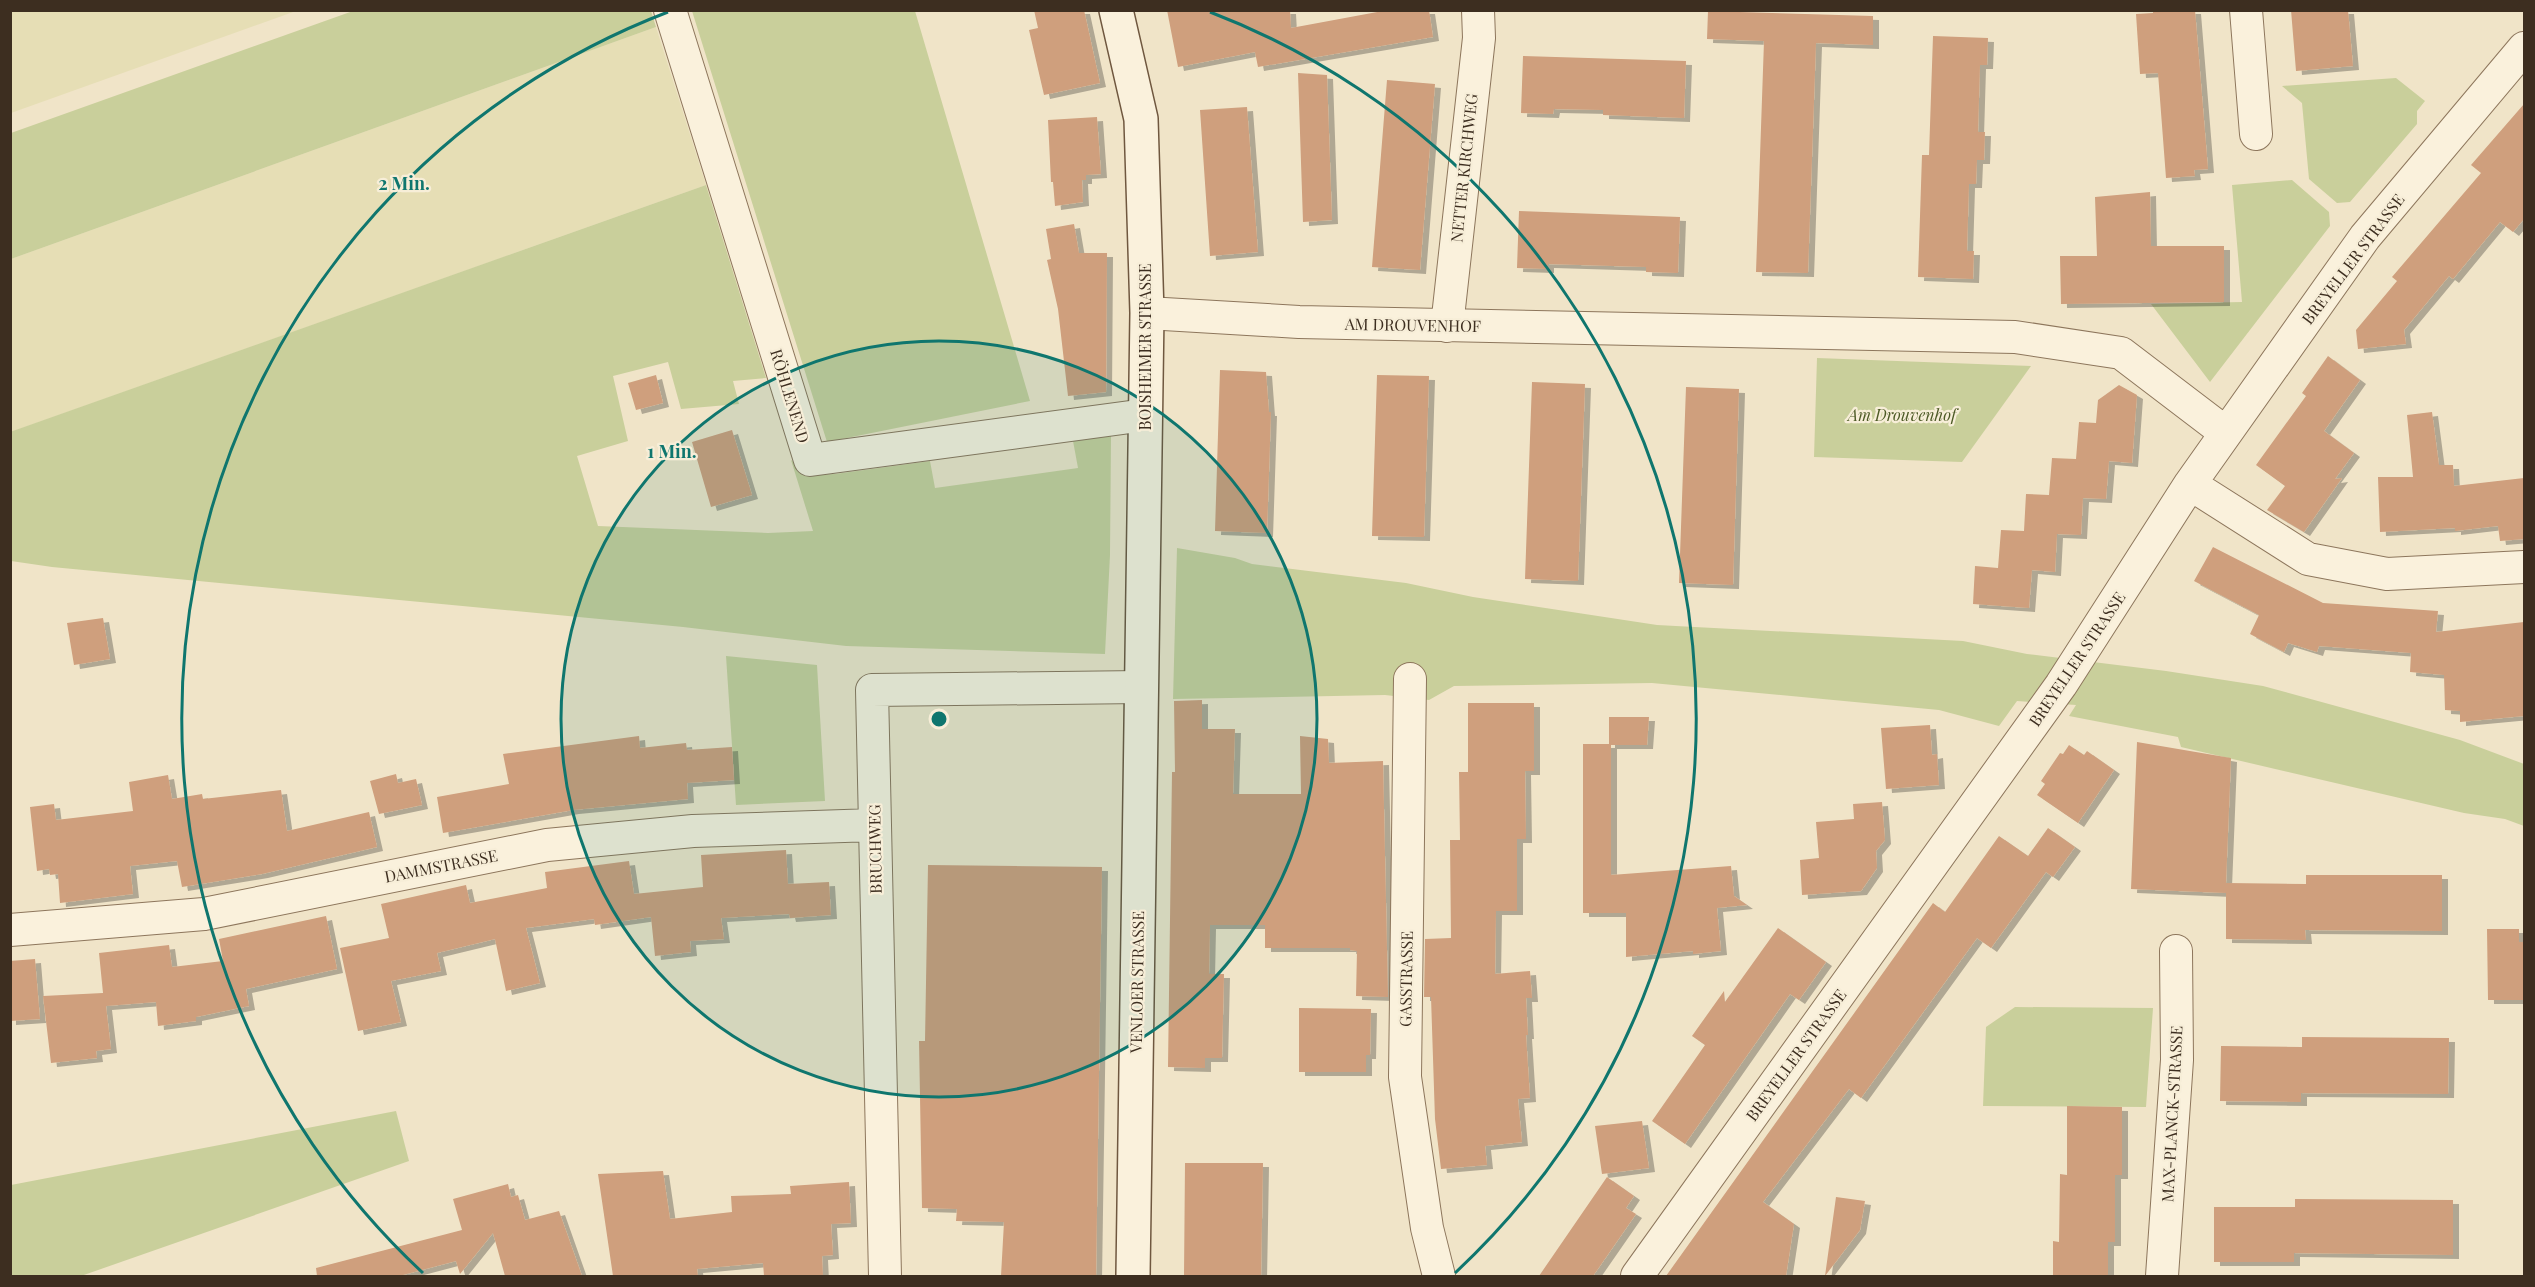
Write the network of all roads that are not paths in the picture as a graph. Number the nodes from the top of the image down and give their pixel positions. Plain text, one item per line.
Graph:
1 (670, 10) edge
2 (1116, 10) edge
3 (1478, 10) edge
4 (2246, 10) edge
5 (2524, 48) edge
6 (2256, 134) dead end
7 (1147, 313) junction
8 (1447, 326) junction
9 (1144, 415) junction
10 (2226, 433) junction
11 (2190, 484) junction
12 (2524, 567) edge
13 (1410, 679) dead end
14 (1141, 687) junction
15 (874, 825) junction
16 (10, 930) edge
17 (2176, 951) dead end
18 (885, 1276) edge
19 (1133, 1276) edge
20 (1439, 1276) edge
21 (1637, 1276) edge
22 (2162, 1276) edge

1 - 9 street, RÖHLENEND
2 - 7 main road, BOISHEIMER STRASSE
3 - 8 street, NETTER KIRCHWEG
4 - 6 street
5 - 10 street, BREYELLER STRASSE
7 - 8 street, AM DROUVENHOF
7 - 9 main road, BOISHEIMER STRASSE
8 - 10 street, AM DROUVENHOF
9 - 14 main road, BOISHEIMER STRASSE
10 - 11 street, BREYELLER STRASSE
11 - 12 street
11 - 21 street, BREYELLER STRASSE
13 - 20 street, GASSTRASSE
14 - 15 street, BRUCHWEG
14 - 19 main road, VENLOER STRASSE
15 - 16 street, DAMMSTRASSE
15 - 18 street, BRUCHWEG
17 - 22 street, MAX-PLANCK-STRASSE

